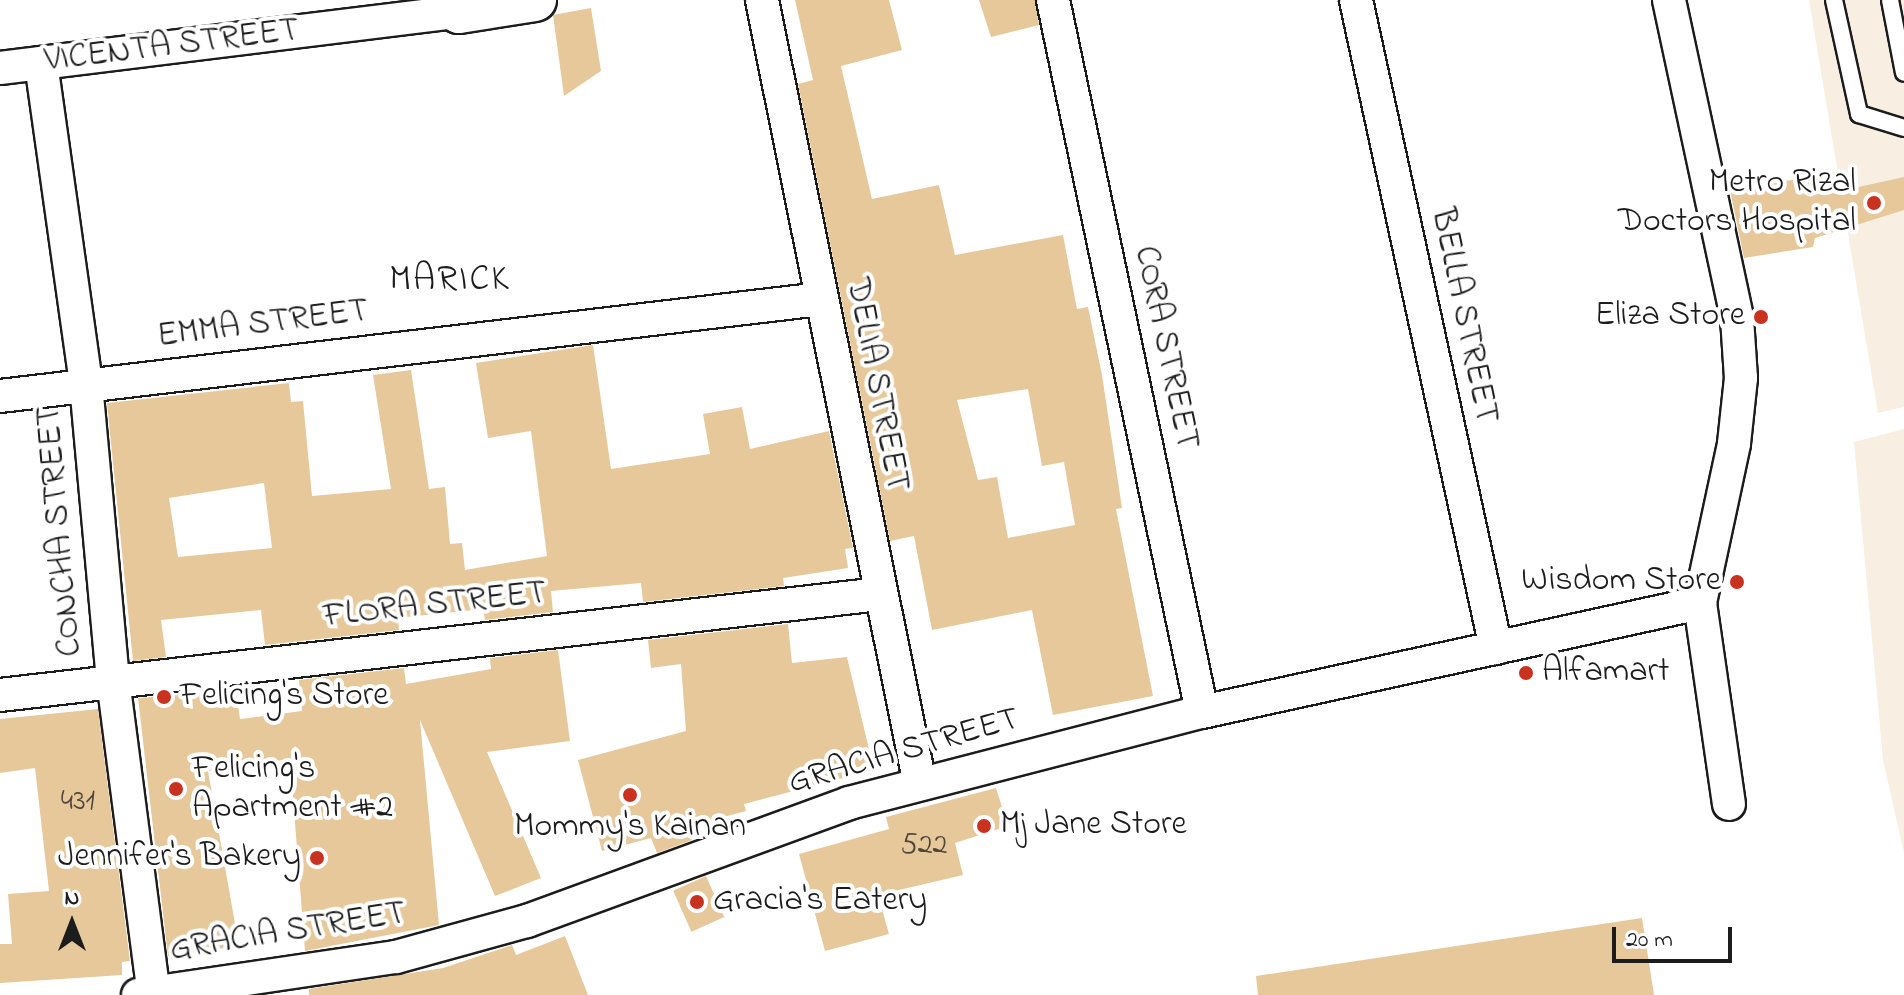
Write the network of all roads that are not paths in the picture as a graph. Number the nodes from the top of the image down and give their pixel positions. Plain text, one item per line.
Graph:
1 (535, 0) edge
2 (762, 0) edge
3 (1053, 0) edge
4 (1356, 0) edge
5 (1669, 0) edge
6 (1834, 0) edge
7 (1890, 0) edge
8 (458, 6) edge
9 (41, 63) junction
10 (0, 68) edge
11 (1904, 73) edge
12 (1904, 128) edge
13 (821, 299) junction
14 (86, 384) junction
15 (0, 396) edge
16 (879, 594) junction
17 (1700, 603) junction
18 (1496, 648) junction
19 (113, 680) junction
20 (0, 695) edge
21 (1202, 712) junction
22 (920, 784) junction
23 (1729, 804) dead end
24 (252, 987) edge
25 (148, 994) edge

1 - 8 street, VICENTA STREET
2 - 13 street, DELIA STREET
3 - 21 street, CORA STREET
4 - 18 street, BELLA STREET
5 - 17 street
6 - 12 lane
7 - 11 lane
8 - 9 street, VICENTA STREET
9 - 10 street, VICENTA STREET
9 - 14 street, CONCHA STREET
13 - 14 street, EMMA STREET
13 - 16 street, DELIA STREET
14 - 15 street, EMMA STREET
14 - 19 street, CONCHA STREET
16 - 19 street, FLORA STREET
16 - 22 street, DELIA STREET
17 - 18 street, GRACIA STREET
17 - 23 street
18 - 21 street, GRACIA STREET
19 - 20 street, FLORA STREET
19 - 25 street, CONCHA STREET
21 - 22 street, GRACIA STREET
22 - 24 street, GRACIA STREET
24 - 25 street, GRACIA STREET

